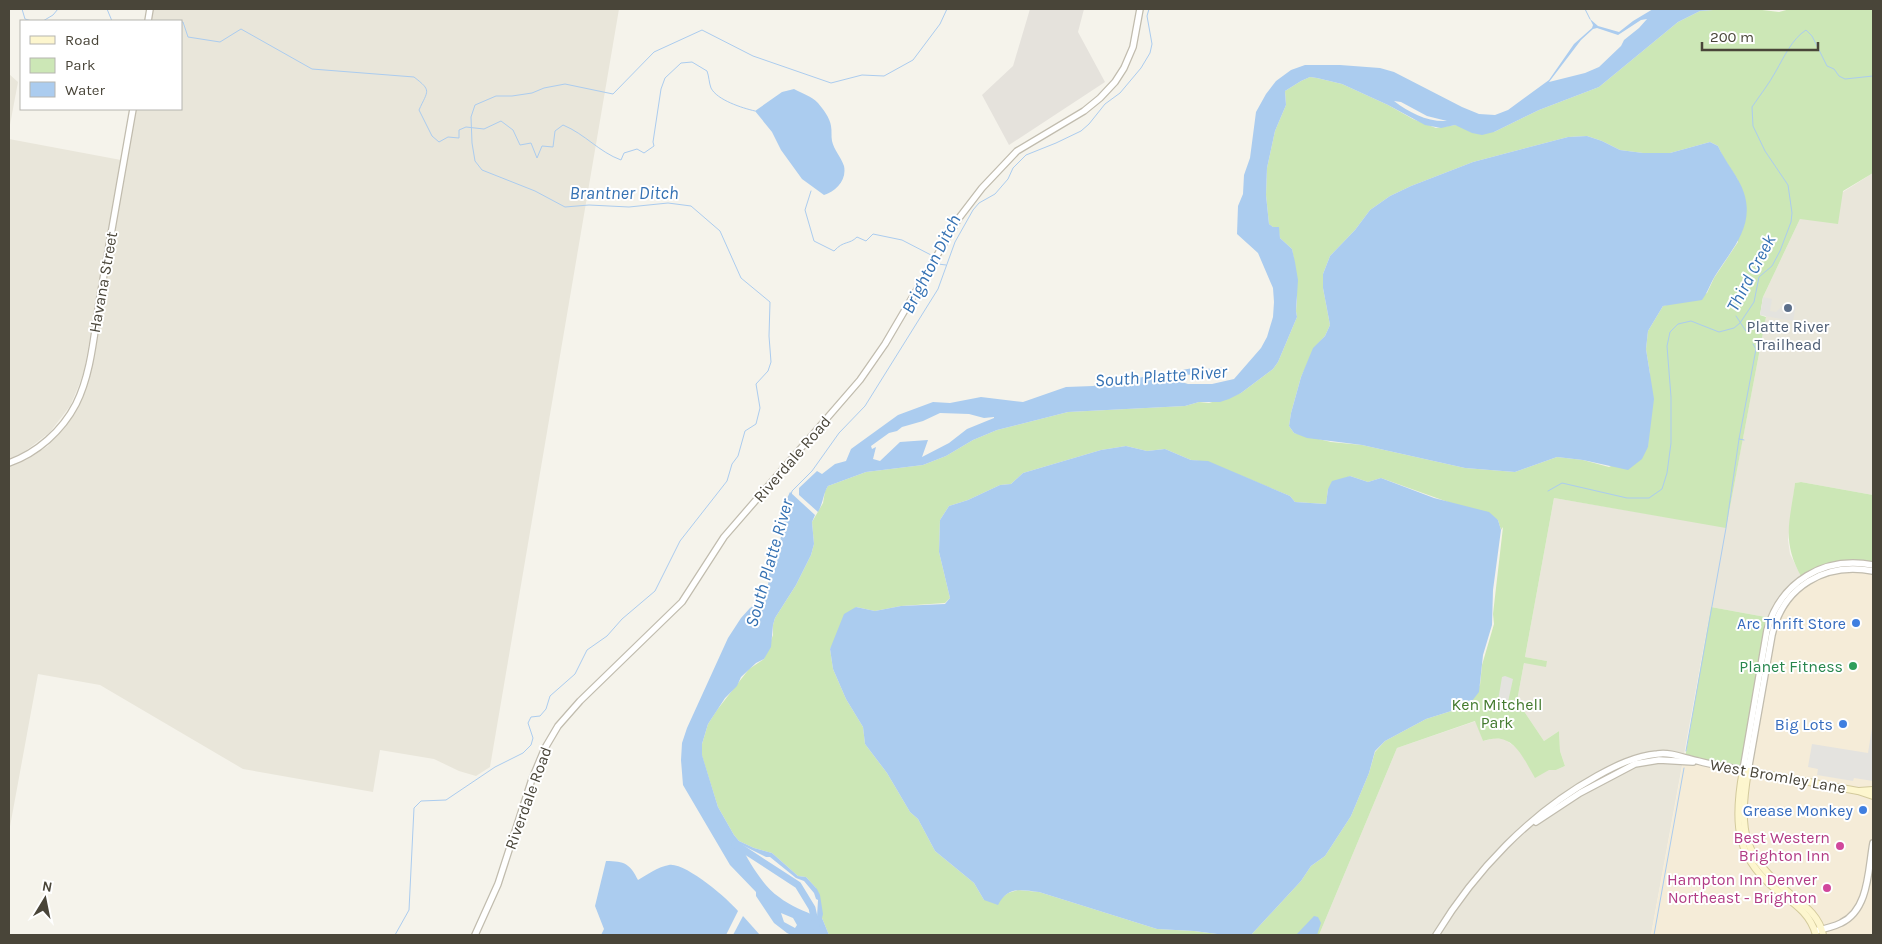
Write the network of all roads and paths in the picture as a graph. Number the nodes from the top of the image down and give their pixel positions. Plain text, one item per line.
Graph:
1 (1140, 9) edge
2 (132, 110) edge
3 (9, 463) edge
4 (1873, 565) edge
5 (1873, 571) edge
6 (1746, 770) junction
7 (1873, 790) edge
8 (1858, 791) junction
9 (1873, 796) edge
10 (1873, 843) edge
11 (1819, 933) edge
12 (475, 935) edge
13 (1436, 935) edge

1 - 12 street, Riverdale Road
2 - 3 street, Havana Street
4 - 6 street
5 - 6 street
6 - 8 main road, West Bromley Lane
6 - 11 main road
6 - 13 street, West Bromley Lane
7 - 8 main road, West Bromley Lane
8 - 9 main road, West Bromley Lane
10 - 11 street

